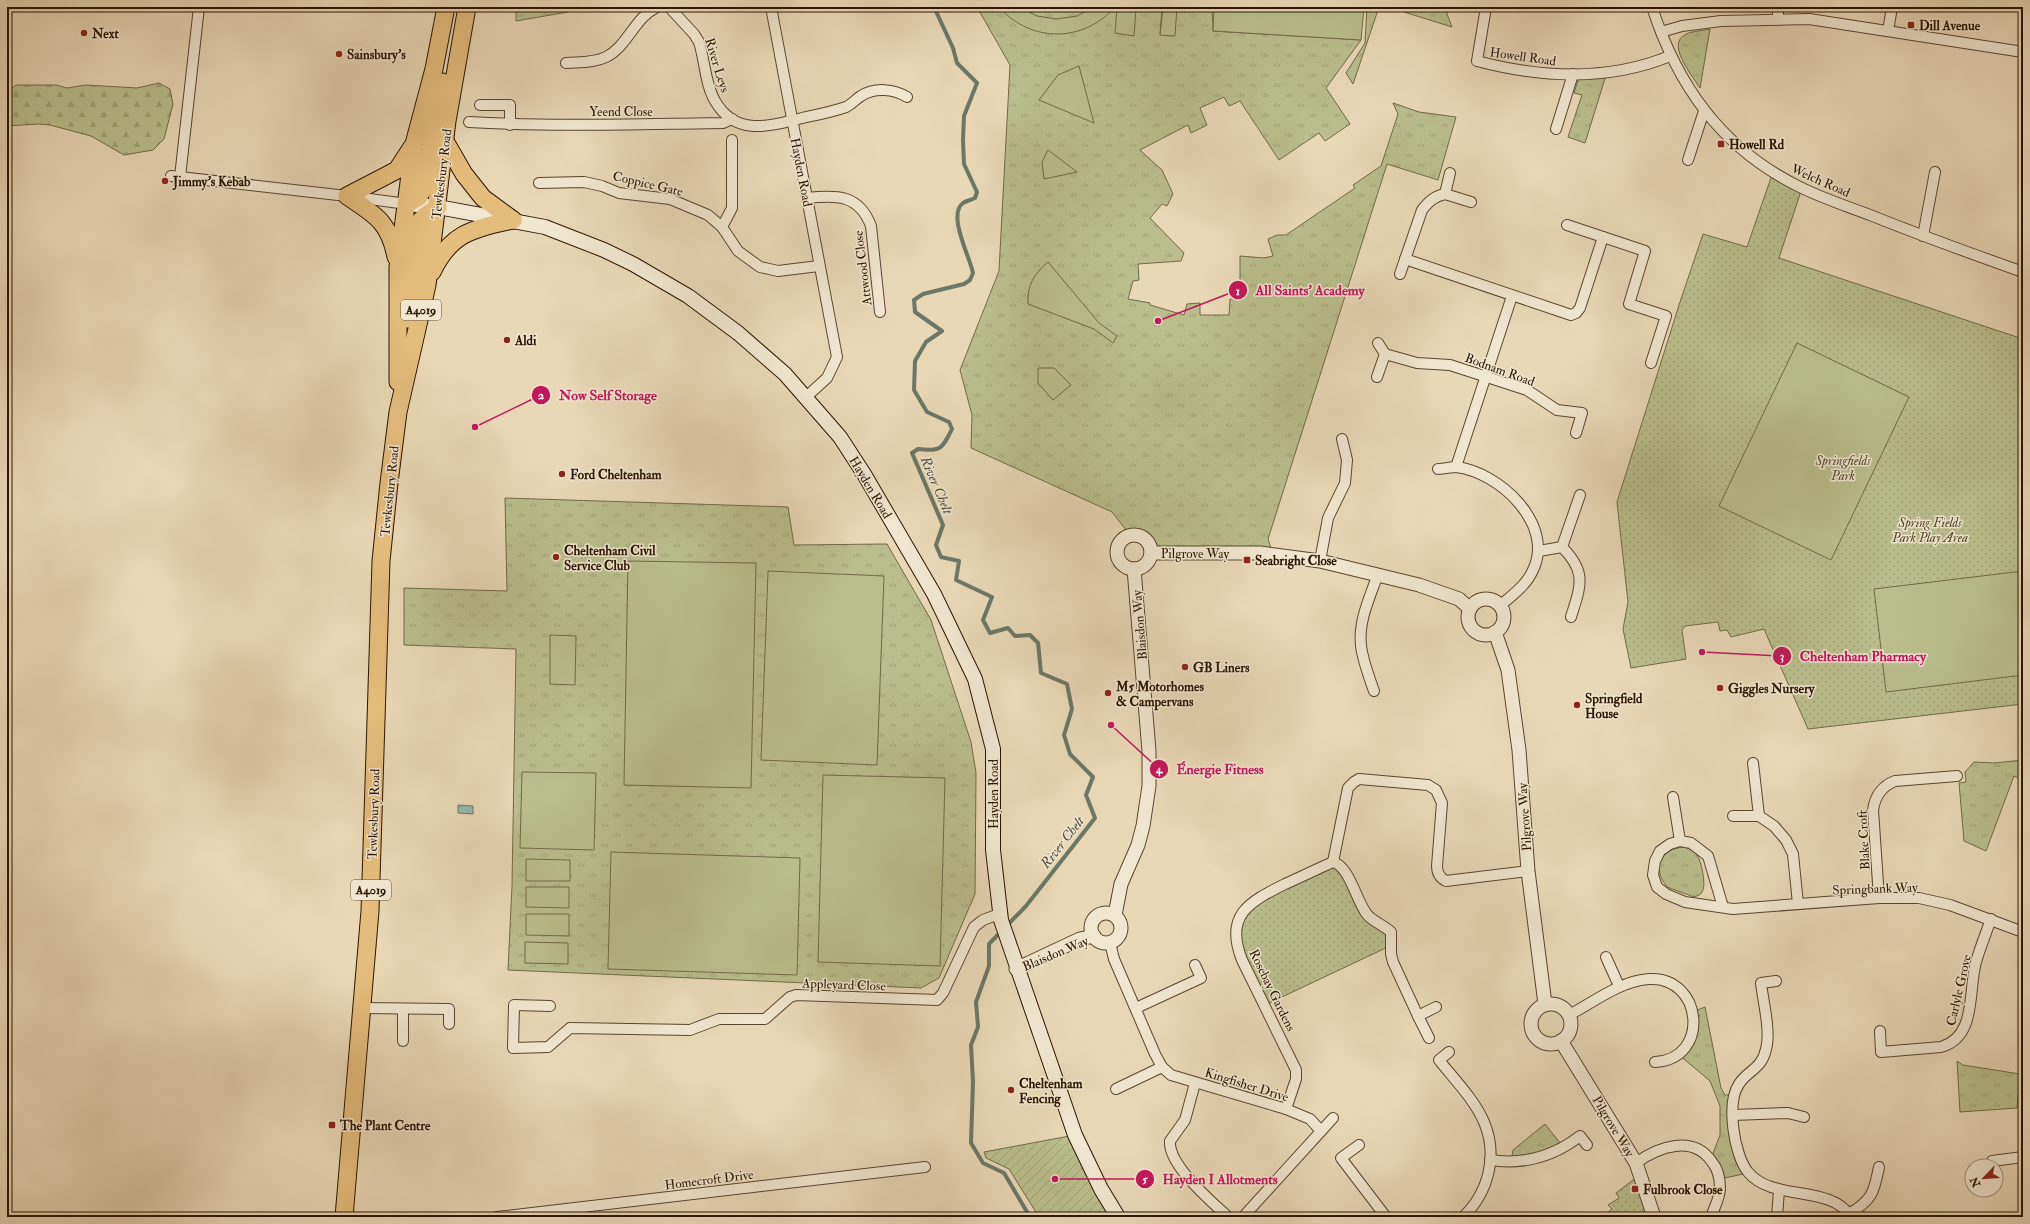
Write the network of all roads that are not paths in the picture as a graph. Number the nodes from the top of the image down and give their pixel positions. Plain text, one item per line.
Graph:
1 (199, 7) edge
2 (446, 7) edge
3 (467, 7) edge
4 (656, 7) edge
5 (669, 7) edge
6 (771, 7) edge
7 (1486, 7) edge
8 (1652, 7) edge
9 (1778, 7) edge
10 (1892, 7) edge
11 (1778, 18) junction
12 (1888, 31) junction
13 (1661, 32) junction
14 (2023, 52) edge
15 (458, 53) junction
16 (1670, 56) junction
17 (566, 63) dead end
18 (1573, 74) junction
19 (908, 97) dead end
20 (480, 105) dead end
21 (1704, 111) junction
22 (732, 119) junction
23 (792, 121) junction
24 (469, 122) dead end
25 (510, 125) junction
26 (1556, 129) dead end
27 (732, 140) dead end
28 (445, 141) junction
29 (414, 144) junction
30 (1688, 160) dead end
31 (1935, 172) dead end
32 (1450, 173) dead end
33 (539, 183) dead end
34 (1445, 194) junction
35 (347, 196) junction
36 (807, 198) junction
37 (1471, 202) dead end
38 (406, 204) junction
39 (438, 207) junction
40 (512, 220) junction
41 (1567, 225) dead end
42 (722, 227) junction
43 (1924, 236) junction
44 (1603, 237) junction
45 (1405, 259) junction
46 (819, 266) junction
47 (398, 267) junction
48 (2023, 272) edge
49 (1400, 274) dead end
50 (427, 285) junction
51 (1512, 296) junction
52 (880, 312) dead end
53 (398, 342) junction
54 (1378, 343) dead end
55 (1385, 354) junction
56 (1651, 363) dead end
57 (1377, 377) dead end
58 (1485, 378) junction
59 (806, 397) junction
60 (398, 412) junction
61 (1576, 434) dead end
62 (1342, 439) dead end
63 (1456, 467) junction
64 (1438, 469) dead end
65 (1580, 495) dead end
66 (1562, 547) junction
67 (1539, 551) junction
68 (1151, 553) junction
69 (1320, 561) junction
70 (1134, 569) junction
71 (1378, 574) junction
72 (1500, 606) junction
73 (1470, 609) junction
74 (1572, 618) dead end
75 (1495, 632) junction
76 (1374, 691) dead end
77 (1753, 763) dead end
78 (1957, 776) dead end
79 (1673, 798) dead end
80 (1733, 816) dead end
81 (1759, 816) junction
82 (1680, 841) junction
83 (1332, 862) junction
84 (1528, 871) junction
85 (1879, 898) junction
86 (1798, 904) junction
87 (1722, 907) junction
88 (1115, 915) junction
89 (1000, 917) junction
90 (1991, 919) junction
91 (2023, 932) edge
92 (1094, 936) junction
93 (1110, 943) junction
94 (1606, 956) dead end
95 (1195, 965) dead end
96 (1016, 969) junction
97 (1776, 981) dead end
98 (1620, 986) junction
99 (1545, 1004) junction
100 (550, 1006) dead end
101 (362, 1008) junction
102 (1136, 1008) junction
103 (1436, 1008) dead end
104 (404, 1009) junction
105 (1569, 1015) junction
106 (1418, 1016) junction
107 (449, 1024) dead end
108 (1880, 1031) dead end
109 (1429, 1038) dead end
110 (403, 1041) dead end
111 (1561, 1041) junction
112 (1449, 1052) dead end
113 (1655, 1062) dead end
114 (1162, 1067) junction
115 (1195, 1083) junction
116 (1116, 1089) dead end
117 (1286, 1109) junction
118 (1733, 1115) junction
119 (1804, 1117) dead end
120 (1333, 1118) dead end
121 (1321, 1131) junction
122 (1359, 1145) dead end
123 (1587, 1145) dead end
124 (2023, 1158) edge
125 (2004, 1159) edge
126 (1490, 1160) junction
127 (1636, 1163) junction
128 (924, 1167) dead end
129 (1879, 1167) dead end
130 (1779, 1190) junction
131 (1850, 1216) edge
132 (344, 1217) edge
133 (497, 1217) edge
134 (1118, 1217) edge
135 (1228, 1217) edge
136 (1243, 1217) edge
137 (1386, 1217) edge
138 (1463, 1217) edge
139 (1654, 1217) edge
140 (1711, 1217) edge
141 (1777, 1217) edge

1 - 35 street
2 - 29 highway, Tewkesbury Road / A4019
3 - 15 highway, Tewkesbury Road / A4019
4 - 17 street
5 - 22 street, River Leys
6 - 23 street, Hayden Road
7 - 18 street, Howell Road
8 - 13 street, Welch Road
9 - 11 street
10 - 12 street
11 - 12 street
11 - 13 street
12 - 14 street
13 - 16 street, Welch Road
15 - 28 highway, Tewkesbury Road / A4019
15 - 38 highway
16 - 18 street, Howell Road
16 - 21 street, Welch Road
18 - 26 street, Howell Road
19 - 23 street, River Leys
20 - 25 street
21 - 30 street
21 - 43 street, Welch Road
22 - 23 street, River Leys
22 - 25 street, Yeend Close
23 - 36 street, Hayden Road
24 - 25 street, Yeend Close
27 - 42 street
28 - 39 highway, Tewkesbury Road / A4019
28 - 40 highway
29 - 35 highway
29 - 38 highway, Tewkesbury Road / A4019
31 - 43 street
32 - 34 street
33 - 42 street, Coppice Gate
34 - 37 street
34 - 45 street
35 - 38 street
35 - 47 highway
36 - 46 street, Hayden Road
36 - 52 street, Attwood Close
38 - 39 main road, Hayden Road
38 - 47 highway, Tewkesbury Road / A4019
39 - 40 main road, Hayden Road
39 - 50 highway, Tewkesbury Road / A4019
39 - 53 highway
40 - 50 highway
40 - 59 main road, Hayden Road
41 - 44 street
42 - 46 street, Coppice Gate
43 - 48 street, Welch Road
44 - 51 street
44 - 56 street
45 - 49 street
45 - 51 street
46 - 59 street, Hayden Road
47 - 53 highway, Tewkesbury Road / A4019
50 - 60 highway, Tewkesbury Road / A4019
51 - 58 street
53 - 60 highway, Tewkesbury Road / A4019
54 - 55 street
55 - 57 street
55 - 58 street, Bodnam Road
58 - 61 street, Bodnam Road
58 - 63 street
59 - 89 main road, Hayden Road
60 - 101 highway, Tewkesbury Road / A4019
62 - 69 street
63 - 64 street
63 - 67 street
65 - 66 street
66 - 67 street
66 - 74 street
67 - 72 street
68 - 69 street, Pilgrove Way
68 - 70 street
68 - 70 street
69 - 71 street, Pilgrove Way
70 - 88 street, Blaisdon Way
71 - 73 street, Pilgrove Way
71 - 76 street
72 - 73 street
72 - 75 street
73 - 75 street
75 - 84 street, Pilgrove Way
77 - 81 street
78 - 85 street, Blake Croft
79 - 82 street
80 - 81 street
81 - 86 street
82 - 87 street
82 - 87 street, Springbank Way
83 - 84 street
83 - 106 street
83 - 117 street, Rosebay Gardens
84 - 99 street, Pilgrove Way
85 - 86 street, Springbank Way
85 - 90 street, Springbank Way
86 - 87 street, Springbank Way
88 - 92 street
88 - 93 street
89 - 96 main road, Hayden Road
89 - 100 street, Appleyard Close
90 - 91 street, Springbank Way
90 - 108 street, Carlyle Grove
92 - 93 street
92 - 96 street, Blaisdon Way
93 - 102 street
94 - 98 street
95 - 102 street
96 - 134 main road, Hayden Road
97 - 118 street
98 - 105 street
98 - 113 street
99 - 105 street
99 - 111 street
101 - 104 street
101 - 132 highway, Tewkesbury Road / A4019
102 - 114 street
103 - 106 street
104 - 107 street
104 - 110 street
105 - 111 street
106 - 109 street
111 - 127 street, Pilgrove Way
112 - 126 street
114 - 115 street, Kingfisher Drive
114 - 116 street
115 - 117 street, Kingfisher Drive
115 - 135 street
117 - 121 street, Kingfisher Drive
118 - 119 street
118 - 130 street
120 - 121 street
121 - 136 street
122 - 137 street
123 - 126 street
124 - 125 street
126 - 138 street
127 - 139 street, Pilgrove Way
127 - 140 street
128 - 133 street, Homecroft Drive
129 - 131 street
130 - 131 street
130 - 141 street

